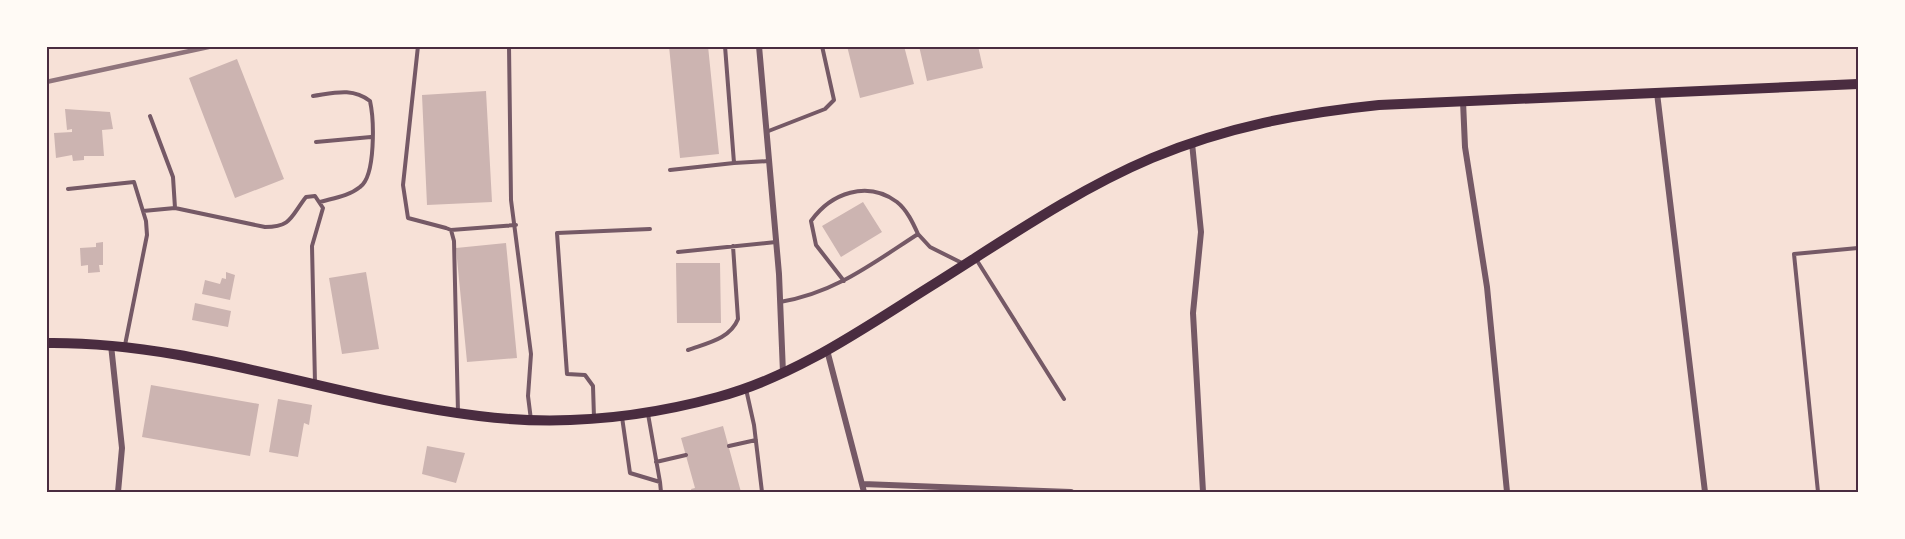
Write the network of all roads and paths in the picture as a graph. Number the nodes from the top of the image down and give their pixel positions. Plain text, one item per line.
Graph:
1 (418, 46) edge
2 (509, 46) edge
3 (725, 46) edge
4 (759, 46) edge
5 (822, 46) edge
6 (1858, 84) edge
7 (1657, 93) junction
8 (313, 96) dead end
9 (1463, 101) junction
10 (150, 116) dead end
11 (766, 132) junction
12 (371, 137) junction
13 (316, 142) dead end
14 (1192, 143) junction
15 (769, 161) junction
16 (734, 163) junction
17 (670, 170) dead end
18 (68, 189) dead end
19 (320, 202) junction
20 (175, 208) junction
21 (143, 211) junction
22 (516, 225) junction
23 (650, 229) dead end
24 (451, 230) junction
25 (918, 234) junction
26 (776, 242) junction
27 (733, 246) junction
28 (1858, 248) edge
29 (678, 252) dead end
30 (970, 262) junction
31 (844, 281) junction
32 (780, 302) junction
33 (46, 343) edge
34 (111, 344) junction
35 (125, 346) junction
36 (688, 350) dead end
37 (827, 350) junction
38 (783, 373) junction
39 (315, 384) junction
40 (746, 389) junction
41 (1064, 399) dead end
42 (648, 412) junction
43 (458, 413) junction
44 (622, 416) junction
45 (594, 419) junction
46 (531, 420) junction
47 (756, 440) junction
48 (729, 446) dead end
49 (686, 455) dead end
50 (656, 462) junction
51 (660, 482) junction
52 (863, 484) junction
53 (118, 492) edge
54 (661, 492) edge
55 (762, 492) edge
56 (864, 492) edge
57 (1037, 492) edge
58 (1071, 492) edge
59 (1203, 492) edge
60 (1507, 492) edge
61 (1704, 492) edge
62 (1818, 492) edge

1 - 24 lane
2 - 22 lane
3 - 16 lane
4 - 11 street
5 - 11 lane
6 - 7 main road
7 - 9 main road
7 - 61 street
8 - 12 lane
9 - 14 main road
9 - 60 street
10 - 20 lane
11 - 15 street
12 - 13 lane
12 - 19 lane
14 - 30 main road
14 - 59 street
15 - 16 lane
15 - 26 street
16 - 17 lane
18 - 21 lane
19 - 20 lane
19 - 39 lane
20 - 21 lane
21 - 35 lane
22 - 24 lane
22 - 46 lane
23 - 45 lane
24 - 43 lane
25 - 30 lane
25 - 31 lane
25 - 31 lane
26 - 27 lane
26 - 32 street
27 - 29 lane
27 - 36 lane
28 - 62 lane
30 - 37 main road
30 - 41 lane
31 - 32 lane
32 - 38 street
33 - 34 main road
34 - 35 main road
34 - 53 street
35 - 39 main road
37 - 38 main road
37 - 52 street
38 - 40 main road
39 - 43 main road
40 - 42 main road
40 - 47 lane
42 - 44 main road
42 - 50 lane
43 - 46 main road
44 - 45 main road
44 - 51 lane
45 - 46 main road
47 - 48 lane
47 - 55 lane
49 - 50 lane
50 - 51 lane
51 - 54 lane
52 - 56 street
52 - 57 street
57 - 58 street

